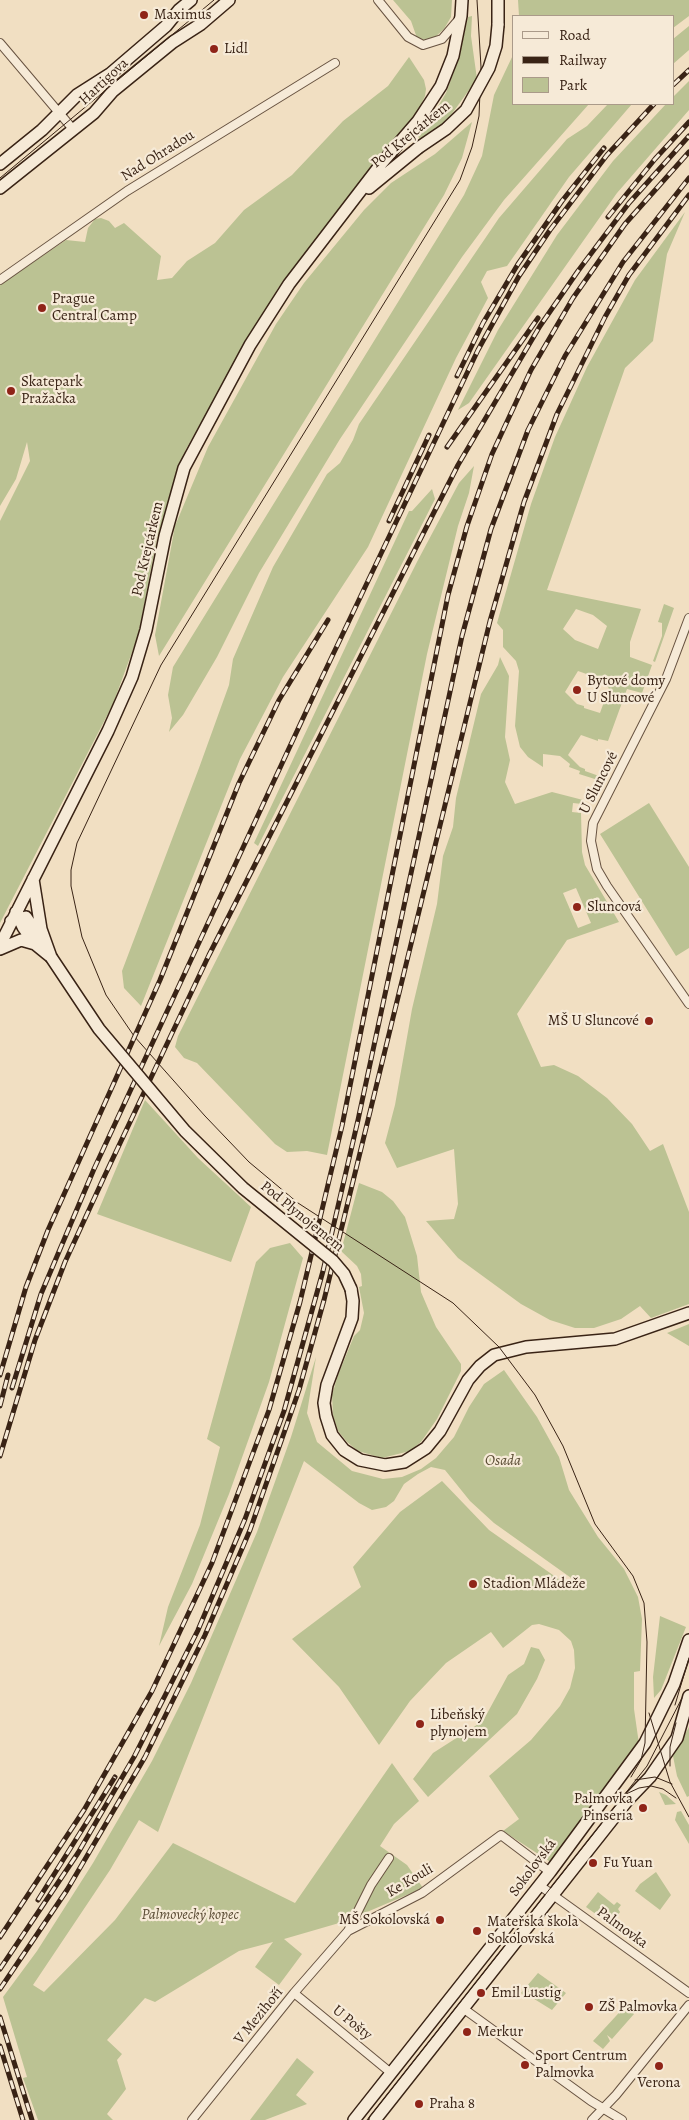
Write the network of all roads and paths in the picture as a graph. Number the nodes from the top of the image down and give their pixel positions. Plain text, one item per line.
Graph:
1 (191, 0) edge
2 (378, 0) edge
3 (462, 0) edge
4 (498, 0) edge
5 (225, 1) edge
6 (461, 16) junction
7 (0, 43) edge
8 (335, 63) dead end
9 (59, 113) junction
10 (72, 128) junction
11 (0, 164) edge
12 (0, 188) edge
13 (354, 200) junction
14 (0, 280) edge
15 (689, 618) edge
16 (34, 879) junction
17 (14, 919) junction
18 (35, 944) junction
19 (0, 945) edge
20 (0, 949) edge
21 (51, 956) junction
22 (689, 1004) edge
23 (689, 1313) edge
24 (689, 1640) edge
25 (689, 1696) edge
26 (389, 1858) dead end
27 (550, 1872) junction
28 (539, 1886) junction
29 (553, 1896) junction
30 (348, 1931) junction
31 (294, 1993) junction
32 (689, 1993) edge
33 (689, 2005) edge
34 (464, 2009) junction
35 (391, 2073) junction
36 (604, 2107) junction
37 (192, 2120) edge
38 (354, 2120) edge
39 (375, 2120) edge
40 (592, 2120) edge
41 (622, 2120) edge

1 - 9 main road, Hartigova
2 - 6 street
3 - 6 main road, Pod Krejcárkem
4 - 13 main road, Pod Krejcárkem, bridge
5 - 10 main road, Hartigova
6 - 13 main road, Pod Krejcárkem
7 - 9 street
8 - 14 street, Nad Ohradou
9 - 10 street
9 - 11 main road, Hartigova
10 - 12 main road, Hartigova
13 - 16 main road, Pod Krejcárkem
15 - 22 street, U Sluncové
16 - 17 main road, Pod Krejcárkem
16 - 21 main road
17 - 18 main road
17 - 19 main road, Pod Krejcárkem
17 - 21 main road
18 - 20 main road
18 - 21 main road
21 - 23 main road, Pod Plynojemem, bridge
24 - 27 main road, Sokolovská
25 - 29 main road
26 - 30 street, Ke Kouli
27 - 28 main road, Sokolovská
27 - 30 street, Ke Kouli
28 - 29 street, Palmovka
28 - 35 main road, Sokolovská
29 - 32 street, Palmovka
29 - 34 main road
30 - 31 street, V Mezihoří
31 - 35 street, U Pošty
31 - 37 street, V Mezihoří
33 - 36 street
34 - 36 street
34 - 39 main road
35 - 38 main road, Sokolovská
36 - 40 street
36 - 41 street

